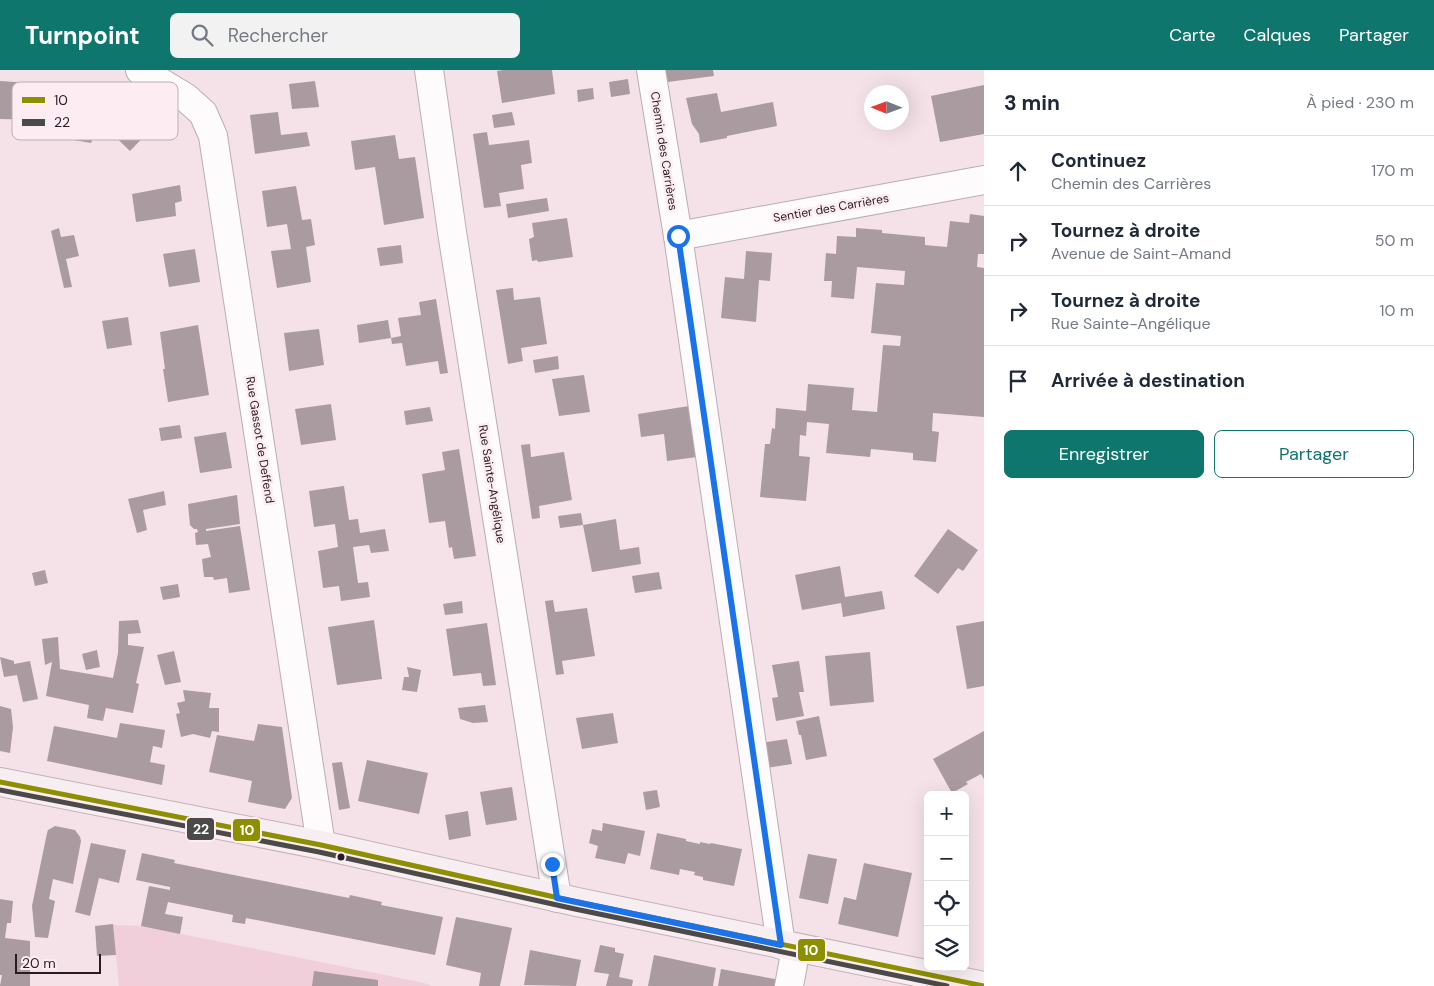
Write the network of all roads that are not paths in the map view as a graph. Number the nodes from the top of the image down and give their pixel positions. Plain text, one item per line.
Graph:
1 (140, 70) edge
2 (429, 70) edge
3 (651, 70) edge
4 (160, 82) edge
5 (178, 93) edge
6 (984, 180) edge
7 (678, 236) junction
8 (0, 782) edge
9 (321, 845) junction
10 (557, 898) junction
11 (789, 946) junction
12 (789, 986) edge
13 (984, 986) edge

1 - 4 street, Rue Gassot de Deffend
2 - 10 street, Rue Sainte-Angélique
3 - 7 street, Chemin des Carrières
5 - 9 street, Rue Gassot de Deffend
6 - 7 street, Sentier des Carrières
7 - 11 street, Chemin des Carrières
8 - 9 main road
9 - 10 main road
10 - 11 main road
11 - 12 street, Chemin des Carrières
11 - 13 main road

